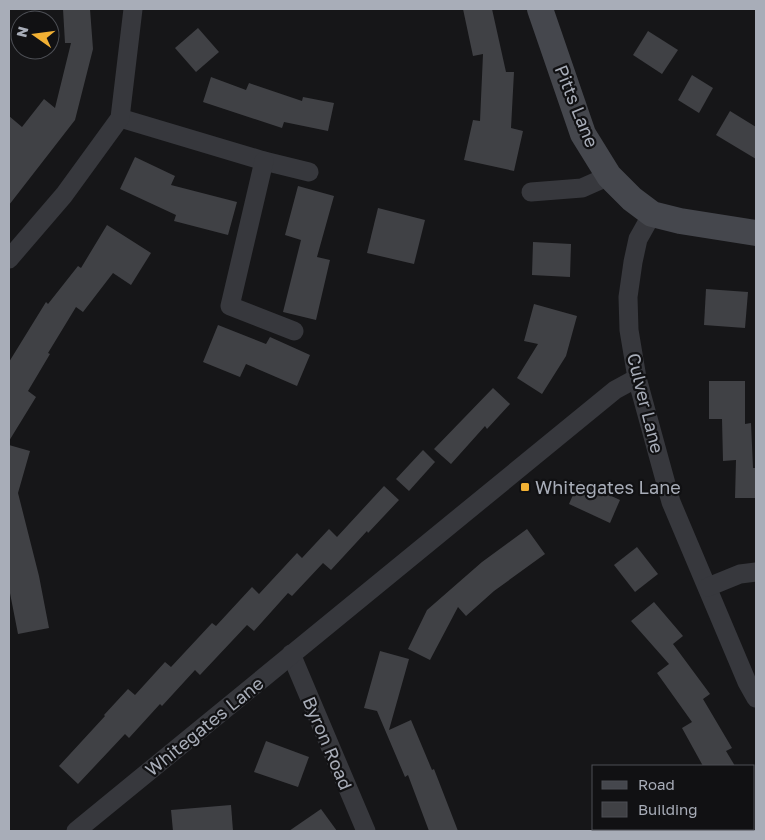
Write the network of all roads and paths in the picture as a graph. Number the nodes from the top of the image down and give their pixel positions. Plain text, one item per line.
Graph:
1 (133, 9) edge
2 (540, 9) edge
3 (120, 118) junction
4 (264, 161) junction
5 (309, 172) dead end
6 (609, 176) junction
7 (531, 192) dead end
8 (652, 214) junction
9 (756, 232) edge
10 (9, 259) edge
11 (294, 331) dead end
12 (637, 378) junction
13 (756, 572) edge
14 (708, 587) junction
15 (291, 654) junction
16 (756, 698) edge
17 (76, 831) edge
18 (366, 831) edge

1 - 3 street
2 - 6 main road, Pitts Lane
3 - 4 street
3 - 10 street
4 - 5 street
4 - 11 street
6 - 7 street
6 - 8 main road, Pitts Lane
8 - 9 main road
8 - 12 street, Culver Lane
12 - 14 street, Culver Lane
12 - 15 street, Whitegates Lane
13 - 14 street
14 - 16 street, Culver Lane
15 - 17 street, Whitegates Lane
15 - 18 street, Byron Road

